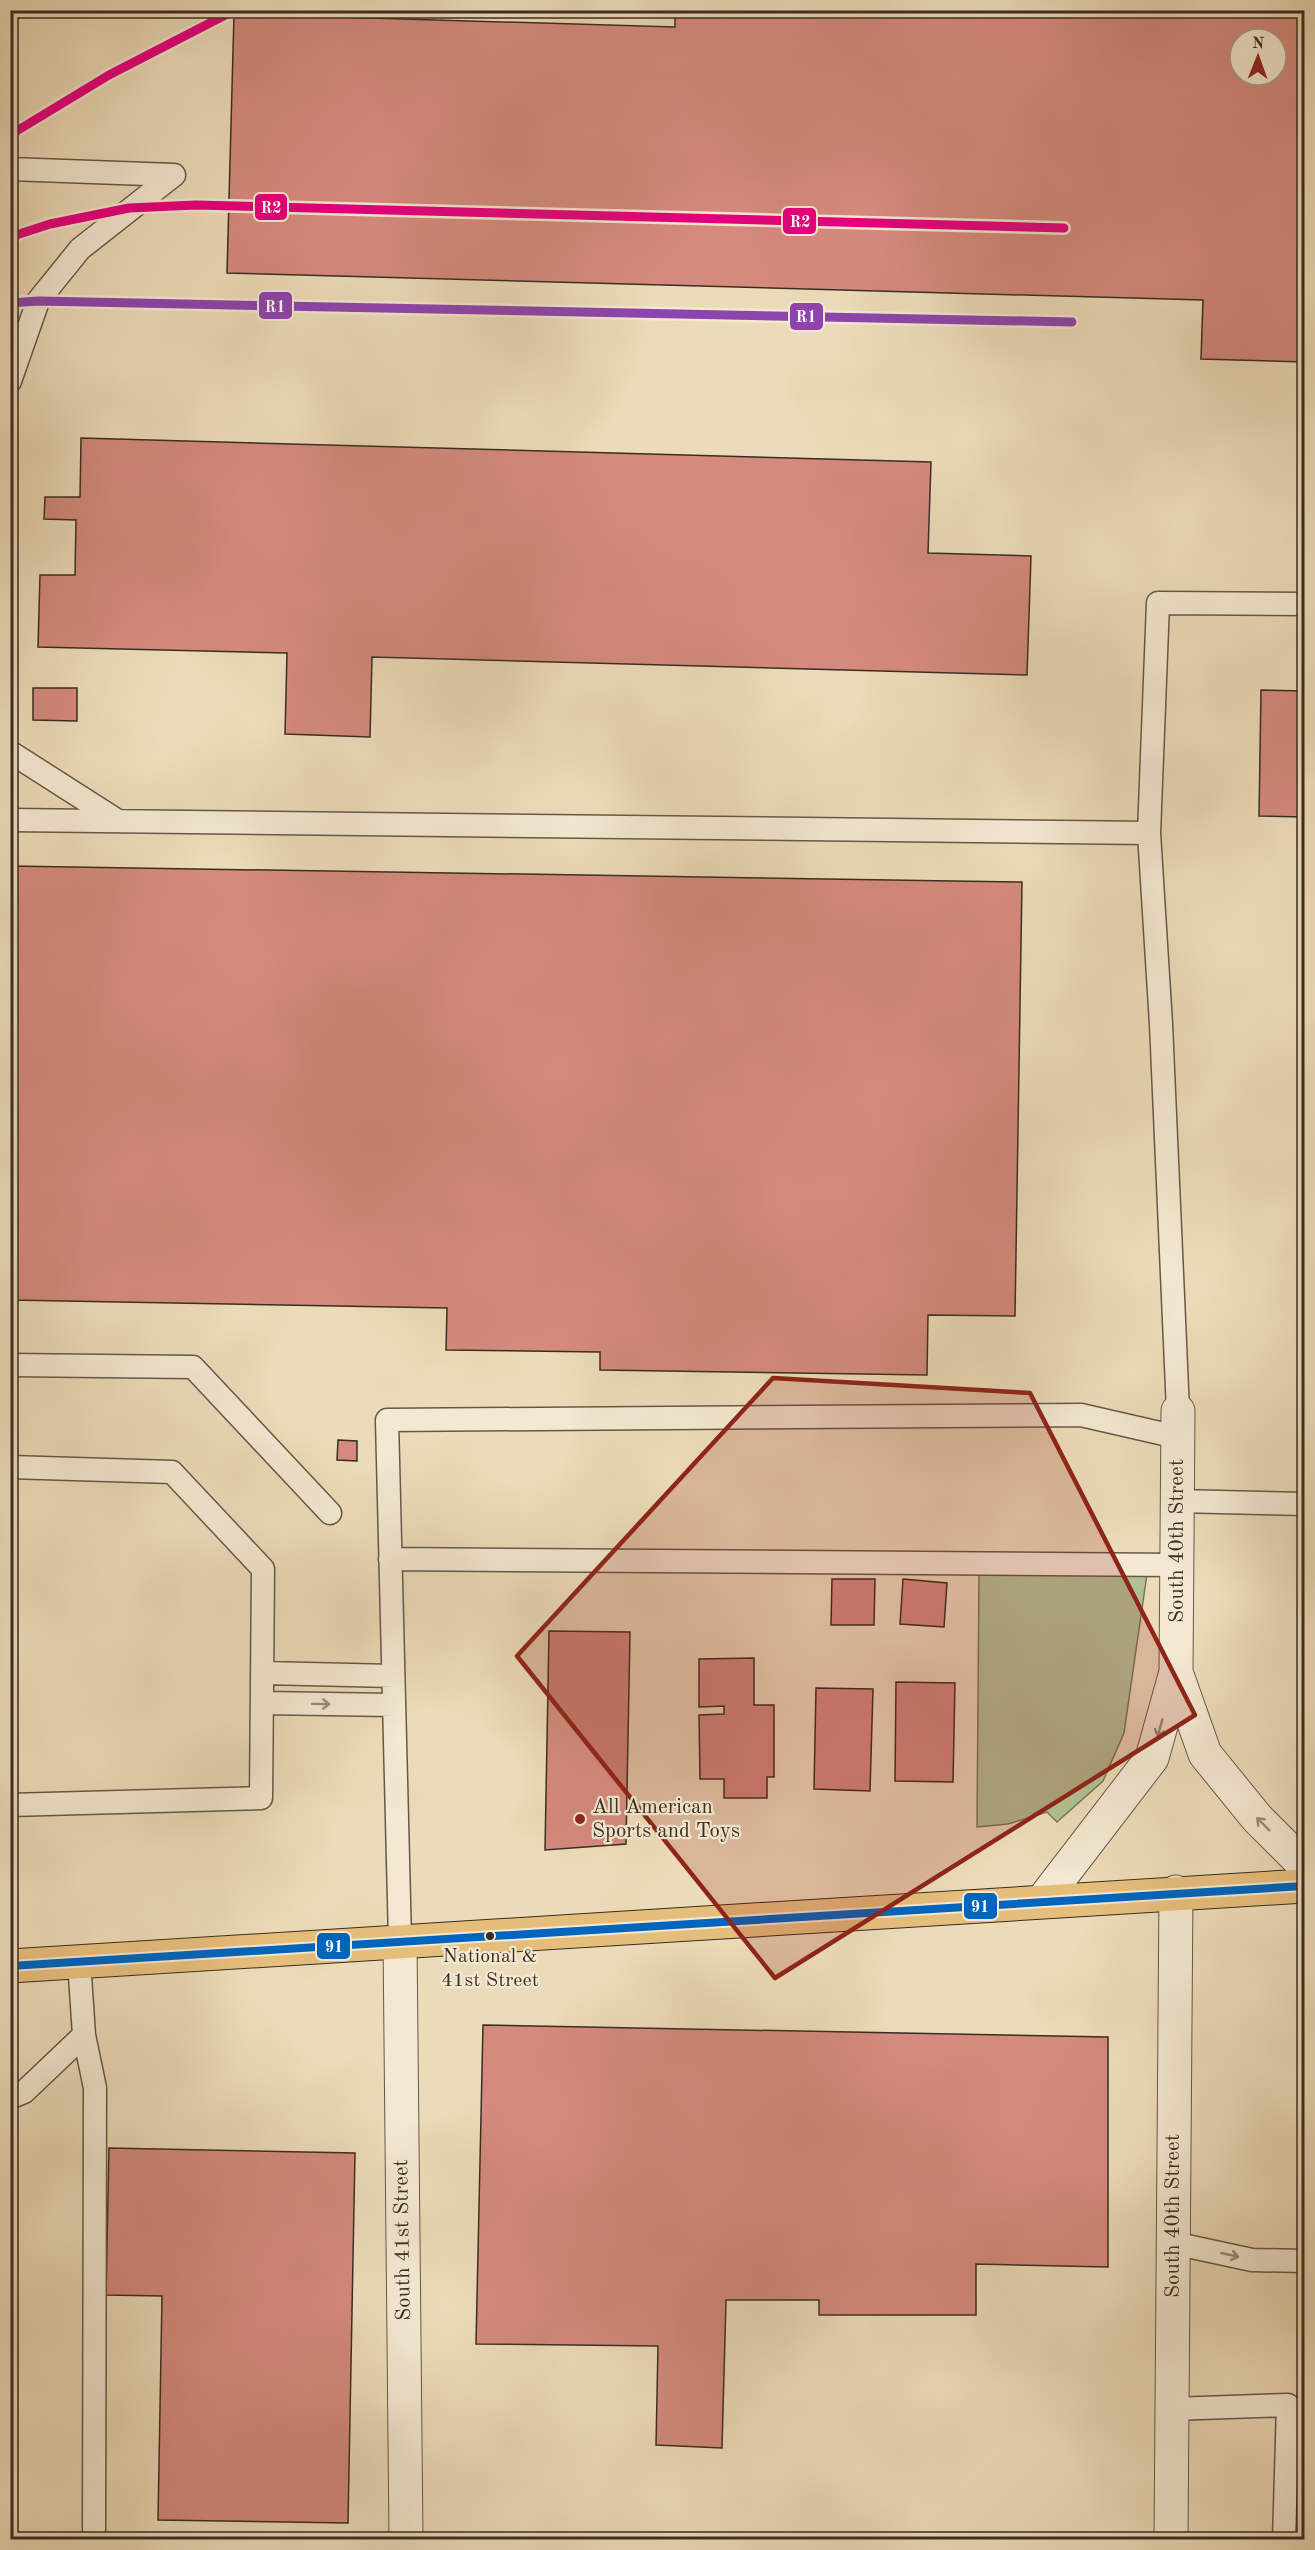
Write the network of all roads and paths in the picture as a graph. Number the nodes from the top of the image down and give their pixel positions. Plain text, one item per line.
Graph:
1 (10, 169) edge
2 (10, 381) edge
3 (1305, 604) edge
4 (10, 752) edge
5 (10, 820) edge
6 (118, 821) junction
7 (1149, 833) junction
8 (10, 1365) edge
9 (1178, 1424) junction
10 (10, 1467) edge
11 (1177, 1501) junction
12 (1305, 1504) edge
13 (330, 1513) dead end
14 (390, 1559) junction
15 (1177, 1565) junction
16 (1176, 1672) junction
17 (263, 1673) junction
18 (393, 1676) junction
19 (263, 1703) junction
20 (393, 1705) junction
21 (10, 1805) edge
22 (1305, 1865) edge
23 (1305, 1886) edge
24 (1176, 1892) junction
25 (1043, 1900) junction
26 (400, 1940) junction
27 (79, 1961) junction
28 (10, 1966) edge
29 (84, 2035) junction
30 (10, 2098) edge
31 (1173, 2243) junction
32 (1305, 2261) edge
33 (1172, 2409) junction
34 (94, 2540) edge
35 (406, 2540) edge
36 (1171, 2540) edge
37 (1284, 2540) edge

1 - 2 lane
3 - 7 lane
4 - 6 lane
5 - 6 lane
6 - 7 lane
7 - 9 lane
8 - 13 lane
9 - 11 street, South 40th Street
9 - 14 lane
10 - 17 lane
11 - 12 lane
11 - 15 street, South 40th Street
14 - 15 lane
14 - 18 lane
15 - 16 street, South 40th Street
22 -> 16 street, South 40th Street
16 -> 25 street, South 40th Street
17 - 18 lane
17 - 19 lane
18 - 20 lane
19 -> 20 lane
19 - 21 lane
20 - 26 lane
23 - 24 main road
24 - 25 main road
24 - 31 street, South 40th Street
25 - 26 main road
26 - 27 main road
26 - 35 street, South 41st Street
27 - 28 main road
27 - 29 lane
29 - 30 lane
29 - 34 lane
31 -> 32 lane
31 - 33 street, South 40th Street
33 - 36 street, South 40th Street
33 - 37 lane

